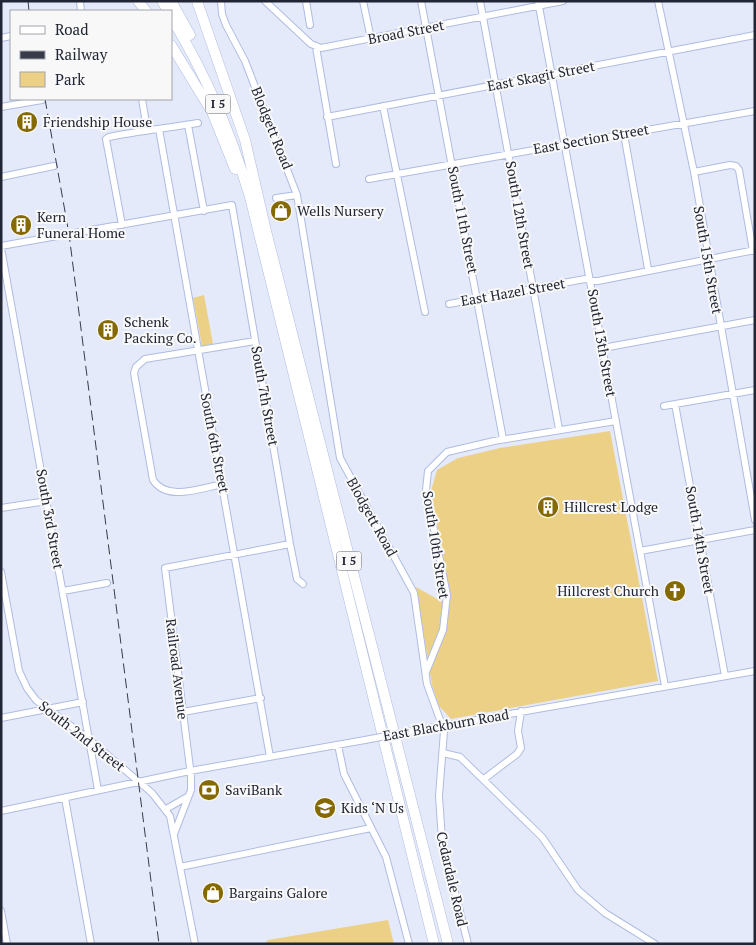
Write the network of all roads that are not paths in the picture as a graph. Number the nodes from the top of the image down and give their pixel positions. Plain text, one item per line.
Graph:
1 (171, 1) edge
2 (197, 1) edge
3 (221, 1) edge
4 (265, 1) edge
5 (306, 1) edge
6 (363, 1) edge
7 (421, 1) edge
8 (480, 1) edge
9 (563, 1) edge
10 (658, 1) edge
11 (538, 4) edge
12 (483, 17) junction
13 (172, 19) edge
14 (310, 25) dead end
15 (427, 28) junction
16 (755, 35) edge
17 (371, 39) junction
18 (316, 47) junction
19 (172, 48) edge
20 (669, 51) junction
21 (552, 74) junction
22 (496, 84) junction
23 (440, 95) junction
24 (42, 100) edge
25 (142, 100) edge
26 (383, 106) junction
27 (1, 107) edge
28 (755, 111) edge
29 (327, 117) junction
30 (198, 123) dead end
31 (684, 123) junction
32 (188, 124) junction
33 (147, 129) junction
34 (159, 129) junction
35 (624, 134) junction
36 (565, 144) junction
37 (509, 154) junction
38 (336, 164) dead end
39 (453, 164) junction
40 (54, 166) dead end
41 (694, 172) junction
42 (397, 175) junction
43 (1, 177) edge
44 (369, 179) dead end
45 (254, 180) junction
46 (297, 195) junction
47 (276, 198) dead end
48 (204, 211) junction
49 (174, 216) junction
50 (122, 225) junction
51 (1, 247) edge
52 (754, 251) edge
53 (708, 259) junction
54 (648, 269) junction
55 (591, 280) junction
56 (534, 289) junction
57 (274, 294) junction
58 (478, 298) junction
59 (449, 304) dead end
60 (425, 312) dead end
61 (755, 320) edge
62 (720, 326) junction
63 (255, 341) junction
64 (603, 348) junction
65 (198, 351) junction
66 (755, 390) edge
67 (732, 394) junction
68 (675, 404) junction
69 (664, 406) dead end
70 (616, 421) junction
71 (559, 430) junction
72 (503, 439) junction
73 (223, 484) junction
74 (47, 501) junction
75 (1, 508) edge
76 (755, 520) edge
77 (755, 530) edge
78 (701, 540) junction
79 (290, 544) junction
80 (640, 551) junction
81 (235, 554) junction
82 (1, 572) edge
83 (107, 583) dead end
84 (302, 584) dead end
85 (63, 591) junction
86 (755, 671) edge
87 (426, 673) junction
88 (725, 676) junction
89 (665, 686) junction
90 (261, 698) junction
91 (83, 702) junction
92 (49, 710) junction
93 (521, 711) junction
94 (183, 712) junction
95 (1, 718) edge
96 (443, 726) junction
97 (91, 741) junction
98 (338, 745) junction
99 (443, 753) junction
100 (270, 757) junction
101 (190, 771) junction
102 (484, 779) junction
103 (139, 782) junction
104 (98, 790) junction
105 (187, 797) junction
106 (65, 798) junction
107 (166, 809) junction
108 (1, 811) edge
109 (371, 828) junction
110 (174, 835) junction
111 (180, 867) junction
112 (1, 911) edge
113 (447, 943) edge
114 (7, 944) edge
115 (92, 944) edge
116 (195, 944) edge
117 (409, 944) edge
118 (434, 944) edge
119 (468, 944) edge
120 (656, 944) edge

1 - 45 highway, I 5
2 - 45 highway
3 - 46 street, Blodgett Road
4 - 18 street
5 - 14 street
6 - 17 street
7 - 15 street, South 11th Street
8 - 12 street, South 12th Street
9 - 11 street, Broad Street
10 - 20 street, South 15th Street
11 - 12 street, Broad Street
11 - 21 street, South 13th Street
12 - 15 street, Broad Street
12 - 22 street, South 12th Street
13 - 57 highway, I 5
15 - 17 street, Broad Street
15 - 23 street, South 11th Street
16 - 20 street, East Skagit Street
17 - 18 street, Broad Street
18 - 29 street
19 - 57 highway
20 - 21 street, East Skagit Street
20 - 31 street, South 15th Street
21 - 22 street, East Skagit Street
21 - 36 street, South 13th Street
22 - 23 street, East Skagit Street
22 - 37 street, South 12th Street
23 - 26 street, East Skagit Street
23 - 39 street, South 11th Street
24 - 27 street
25 - 33 street
26 - 29 street, East Skagit Street
26 - 42 street
28 - 31 street, East Section Street
29 - 38 street
30 - 32 street
31 - 35 street, East Section Street
31 - 41 street, South 15th Street
32 - 34 street
32 - 48 street
33 - 34 street
33 - 50 street
34 - 49 street, South 6th Street
35 - 36 street, East Section Street
35 - 54 street
36 - 37 street, East Section Street
36 - 55 street, South 13th Street
37 - 39 street, East Section Street
37 - 56 street, South 12th Street
39 - 42 street, East Section Street
39 - 58 street, South 11th Street
40 - 43 street
41 - 52 street
41 - 53 street, South 15th Street
42 - 44 street, East Section Street
42 - 60 street
45 - 113 highway, I 5
46 - 47 street
46 - 87 street, Blodgett Road
48 - 49 street
48 - 63 street, South 7th Street
49 - 50 street
49 - 65 street, South 6th Street
50 - 51 street
51 - 74 street, South 3rd Street
52 - 53 street, East Hazel Street
53 - 54 street, East Hazel Street
53 - 62 street, South 15th Street
54 - 55 street, East Hazel Street
55 - 56 street, East Hazel Street
55 - 64 street, South 13th Street
56 - 58 street, East Hazel Street
56 - 71 street, South 12th Street
57 - 118 highway, I 5
58 - 59 street, East Hazel Street
58 - 72 street, South 11th Street
61 - 62 street
62 - 64 street
62 - 67 street, South 15th Street
63 - 65 street
63 - 79 street, South 7th Street
64 - 70 street, South 13th Street
65 - 73 street, South 6th Street
65 - 73 street
66 - 67 street
67 - 68 street
67 - 76 street, South 15th Street
68 - 69 street
68 - 78 street, South 14th Street
70 - 71 street
70 - 80 street, South 13th Street
71 - 72 street
72 - 87 street, South 10th Street
73 - 81 street, South 6th Street
74 - 75 street
74 - 85 street, South 3rd Street
77 - 78 street
78 - 80 street
78 - 88 street, South 14th Street
79 - 81 street
79 - 84 street, South 7th Street
80 - 89 street, South 13th Street
81 - 90 street, South 6th Street
81 - 94 street, Railroad Avenue
82 - 92 street, South 2nd Street
83 - 85 street
85 - 91 street, South 3rd Street
86 - 88 street, East Blackburn Road
87 - 96 street, Blodgett Road
88 - 89 street, East Blackburn Road
89 - 93 street, East Blackburn Road
90 - 94 street
90 - 100 street, South 6th Street
91 - 92 street
91 - 97 street, South 3rd Street
92 - 95 street
92 - 97 street, South 2nd Street
93 - 96 street, East Blackburn Road
93 - 102 street
94 - 101 street, Railroad Avenue
96 - 98 street, East Blackburn Road, bridge
96 - 99 street, Blodgett Road
97 - 103 street, South 2nd Street
97 - 104 street, South 3rd Street
98 - 100 street, East Blackburn Road
98 - 109 street
99 - 102 street
99 - 119 street, Cedardale Road
100 - 101 street, East Blackburn Road
101 - 103 street, East Blackburn Road
101 - 105 street, Railroad Avenue
102 - 120 street
103 - 104 street, East Blackburn Road
103 - 107 street, South 2nd Street
104 - 106 street, East Blackburn Road
105 - 107 street
105 - 110 street, Railroad Avenue
106 - 108 street, East Blackburn Road
106 - 115 street
107 - 110 street
109 - 111 street
109 - 117 street
110 - 111 street
111 - 116 street
112 - 114 street

